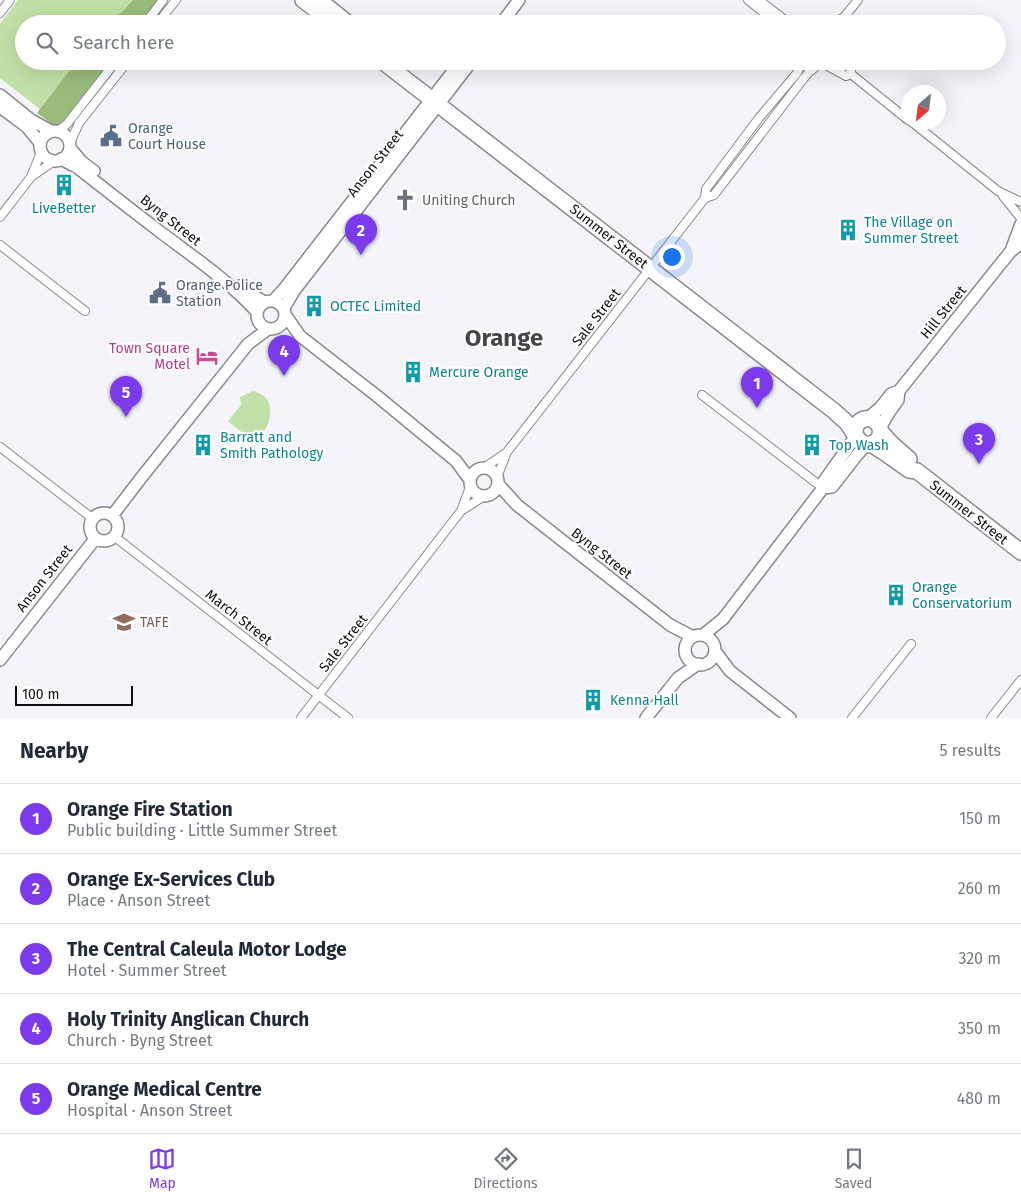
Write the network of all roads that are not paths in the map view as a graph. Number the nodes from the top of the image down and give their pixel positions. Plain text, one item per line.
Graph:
1 (10, 0) edge
2 (163, 0) edge
3 (176, 0) edge
4 (303, 0) edge
5 (319, 0) edge
6 (509, 0) edge
7 (518, 0) edge
8 (748, 0) edge
9 (759, 0) edge
10 (858, 0) edge
11 (0, 13) edge
12 (152, 15) edge
13 (164, 15) edge
14 (322, 15) edge
15 (338, 15) edge
16 (498, 15) edge
17 (507, 15) edge
18 (767, 15) edge
19 (778, 15) edge
20 (847, 15) edge
21 (109, 70) edge
22 (121, 70) edge
23 (396, 70) edge
24 (408, 70) edge
25 (455, 70) edge
26 (464, 70) edge
27 (798, 70) edge
28 (812, 70) edge
29 (834, 70) edge
30 (851, 70) edge
31 (851, 74) junction
32 (0, 96) edge
33 (438, 98) junction
34 (0, 106) edge
35 (901, 114) edge
36 (922, 130) edge
37 (54, 131) junction
38 (70, 145) junction
39 (40, 147) junction
40 (58, 160) junction
41 (31, 177) junction
42 (998, 190) junction
43 (705, 198) junction
44 (1021, 202) edge
45 (0, 217) edge
46 (1021, 220) edge
47 (1021, 243) edge
48 (0, 245) edge
49 (1010, 252) junction
50 (653, 264) junction
51 (269, 301) junction
52 (85, 311) dead end
53 (285, 312) junction
54 (257, 317) junction
55 (272, 328) junction
56 (300, 336) junction
57 (248, 344) junction
58 (899, 390) junction
59 (702, 395) dead end
60 (866, 418) junction
61 (881, 430) junction
62 (862, 440) junction
63 (0, 447) edge
64 (508, 452) junction
65 (456, 461) junction
66 (481, 469) junction
67 (917, 471) junction
68 (497, 480) junction
69 (470, 484) junction
70 (823, 488) junction
71 (487, 495) junction
72 (516, 505) junction
73 (461, 512) junction
74 (112, 516) junction
75 (92, 518) junction
76 (115, 537) junction
77 (95, 538) junction
78 (1021, 552) edge
79 (723, 619) junction
80 (670, 625) junction
81 (698, 636) junction
82 (911, 644) dead end
83 (714, 647) junction
84 (686, 652) junction
85 (0, 660) edge
86 (703, 663) junction
87 (730, 671) junction
88 (678, 678) junction
89 (1021, 680) edge
90 (319, 695) junction
91 (301, 718) edge
92 (348, 718) edge
93 (646, 718) edge
94 (790, 718) edge
95 (852, 718) edge
96 (991, 718) edge

1 - 11 street
2 - 12 street
3 - 13 street
4 - 14 highway
5 - 15 highway
6 - 16 street
7 - 17 street
8 - 18 street
9 - 19 street
10 - 20 street
21 - 37 street
22 - 38 street
23 - 33 highway, Summer Street
24 - 33 highway, Summer Street
25 - 33 street, Anson Street
26 - 33 street, Anson Street
27 - 43 street, Sale Street
28 - 43 street, Sale Street
29 - 31 street
30 - 31 street
31 - 35 street
32 - 37 street
33 - 50 highway, Summer Street
33 - 51 street, Anson Street
33 - 53 street, Anson Street
34 - 39 street
36 - 42 street
37 - 38 street
37 - 39 street
38 - 40 street
38 - 51 street, Byng Street
39 - 40 street
39 - 41 street
40 - 41 street
40 - 54 street, Byng Street
41 - 45 street
42 - 44 street
42 - 46 street
43 - 50 street, Sale Street
46 - 49 street, Hill Street
47 - 49 street, Hill Street
48 - 52 street
49 - 58 street, Hill Street
50 - 60 highway, Summer Street
50 - 62 highway, Summer Street
50 - 64 street, Sale Street
51 - 53 street
51 - 54 street
53 - 55 street
53 - 56 street
54 - 55 street
54 - 57 street
55 - 56 street
55 - 57 street
56 - 65 street
57 - 74 street
58 - 60 street, Hill Street
58 - 61 street, Hill Street
59 - 70 street
60 - 61 highway
60 - 62 highway
61 - 62 highway
61 - 67 highway, Summer Street
62 - 67 highway, Summer Street
62 - 70 street
63 - 75 street
64 - 66 street, Sale Street
64 - 68 street, Sale Street
65 - 66 street
65 - 69 street
66 - 68 street
66 - 69 street
67 - 78 highway, Summer Street
68 - 71 street
68 - 72 street, Byng Street
69 - 71 street
69 - 73 street, Sale Street
70 - 79 street
71 - 72 street, Byng Street
71 - 73 street, Sale Street
72 - 80 street, Byng Street
73 - 90 street, Sale Street
74 - 75 street
74 - 76 street
75 - 77 street
76 - 77 street
76 - 90 street, March Street
77 - 85 street, Anson Street
79 - 81 street
79 - 83 street
80 - 81 street, Byng Street
80 - 84 street, Byng Street
81 - 83 street
81 - 84 street
82 - 95 street
83 - 86 street
83 - 87 street
84 - 86 street
84 - 88 street
86 - 87 street
86 - 88 street
87 - 94 street
88 - 93 street
89 - 96 street
90 - 91 street, Sale Street
90 - 92 street, March Street

